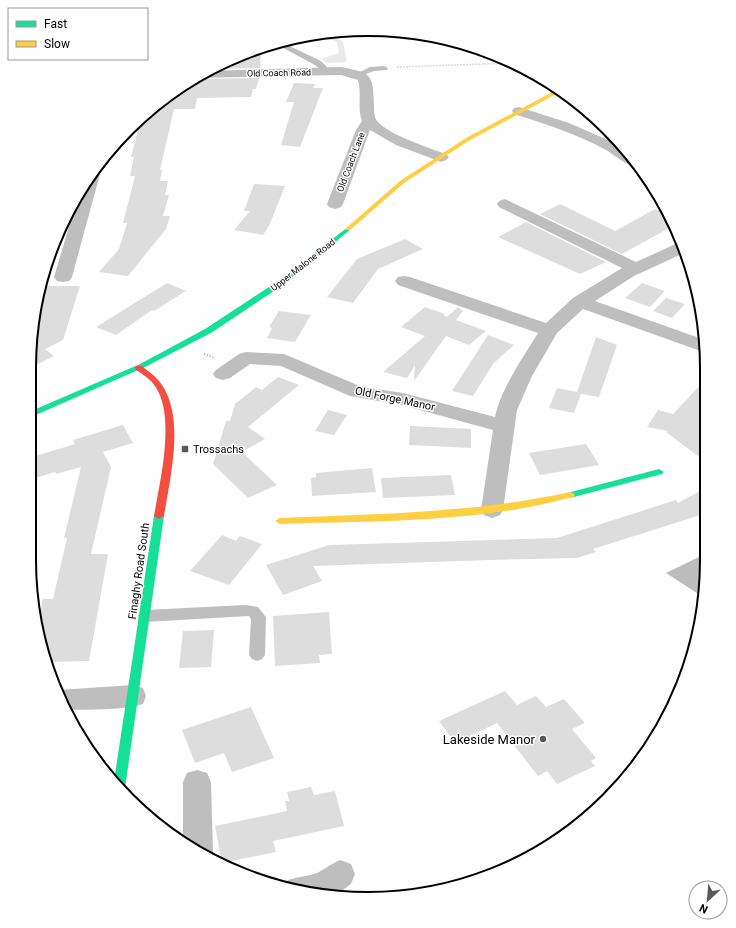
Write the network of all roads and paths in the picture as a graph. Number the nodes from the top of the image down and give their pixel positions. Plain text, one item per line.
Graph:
1 (285, 46) edge
2 (501, 64) edge
3 (384, 68) joint
4 (328, 72) junction
5 (214, 74) edge
6 (358, 75) junction
7 (554, 93) edge
8 (519, 111) junction
9 (369, 122) junction
10 (621, 152) edge
11 (441, 157) junction
12 (87, 191) edge
13 (335, 204) dead end
14 (505, 204) dead end
15 (678, 249) edge
16 (635, 268) junction
17 (63, 277) dead end
18 (404, 281) dead end
19 (580, 302) junction
20 (549, 330) junction
21 (699, 344) edge
22 (181, 346) junction
23 (139, 368) junction
24 (230, 370) joint
25 (36, 413) edge
26 (504, 426) junction
27 (659, 472) dead end
28 (492, 510) junction
29 (280, 521) dead end
30 (145, 616) junction
31 (257, 655) dead end
32 (133, 696) junction
33 (66, 698) edge
34 (120, 781) edge
35 (197, 782) dead end
36 (198, 845) edge
37 (340, 874) dead end
38 (314, 888) edge

1 - 4 lane
2 - 3 path
3 - 6 lane
4 - 5 street, Old Coach Road
4 - 6 street, Old Coach Road
6 - 9 street, Old Coach Lane
7 - 8 main road, Upper Malone Road
8 - 10 street
8 - 11 main road, Upper Malone Road
9 - 11 street, Old Coach Lane
9 - 13 street, Old Coach Lane
11 - 22 main road, Upper Malone Road
12 - 17 street
14 - 16 street
15 - 16 street
16 - 19 street
18 - 20 street
19 - 20 street
19 - 21 street
20 - 26 street
22 - 23 main road, Upper Malone Road
22 - 24 path
23 - 25 main road, Upper Malone Road
23 - 30 main road, Finaghy Road South
24 - 26 street, Old Forge Manor
26 - 28 street
27 - 28 main road
28 - 29 main road
30 - 31 lane
30 - 32 main road, Finaghy Road South
32 - 33 street
32 - 34 main road, Finaghy Road South
35 - 36 street
37 - 38 street

